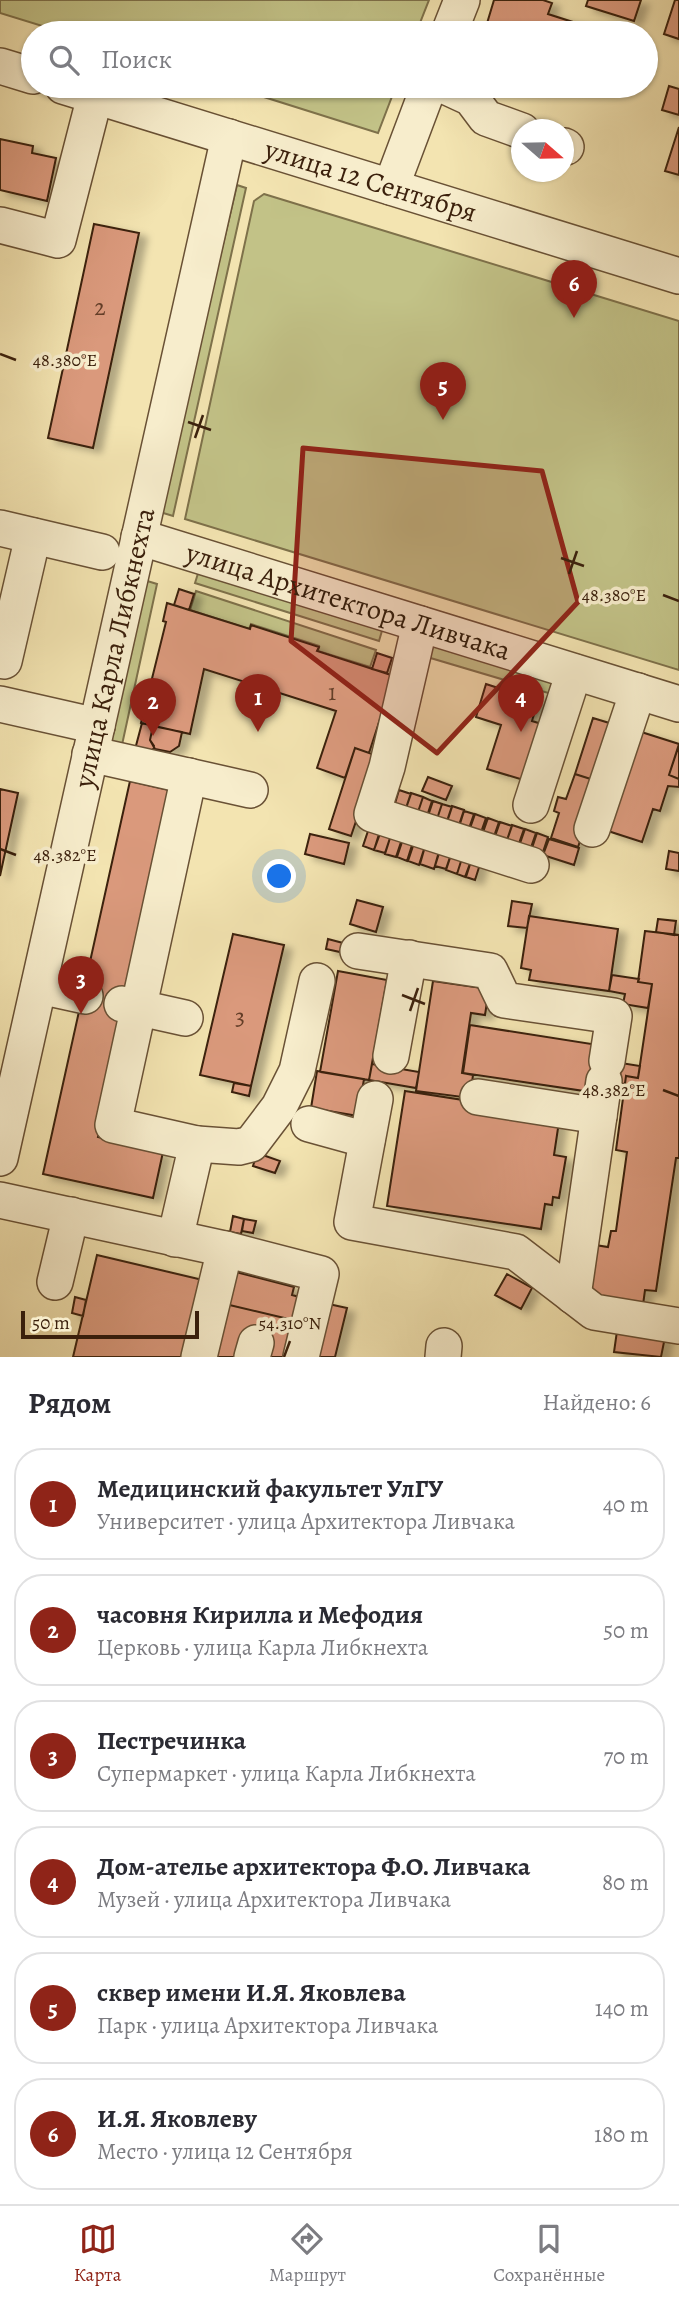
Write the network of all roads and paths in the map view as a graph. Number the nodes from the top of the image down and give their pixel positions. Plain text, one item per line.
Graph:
1 (462, 0) edge
2 (454, 21) edge
3 (0, 66) edge
4 (21, 72) edge
5 (78, 98) edge
6 (102, 98) edge
7 (424, 98) edge
8 (471, 98) edge
9 (511, 127) edge
10 (229, 136) junction
11 (391, 187) junction
12 (0, 225) edge
13 (679, 276) edge
14 (0, 528) edge
15 (33, 536) junction
16 (139, 537) junction
17 (102, 552) dead end
18 (420, 624) junction
19 (1, 666) edge
20 (574, 671) junction
21 (638, 691) junction
22 (0, 704) edge
23 (679, 704) edge
24 (94, 740) junction
25 (189, 776) junction
26 (250, 790) dead end
27 (531, 805) dead end
28 (592, 829) dead end
29 (531, 865) dead end
30 (358, 951) dead end
31 (409, 958) junction
32 (317, 981) dead end
33 (39, 986) junction
34 (85, 996) dead end
35 (131, 1006) junction
36 (185, 1018) dead end
37 (13, 1034) edge
38 (391, 1056) dead end
39 (478, 1097) dead end
40 (375, 1099) dead end
41 (599, 1116) junction
42 (309, 1124) dead end
43 (367, 1140) junction
44 (197, 1144) junction
45 (0, 1158) edge
46 (0, 1200) edge
47 (71, 1215) junction
48 (176, 1239) junction
49 (225, 1250) junction
50 (55, 1282) dead end
51 (573, 1296) junction
52 (679, 1325) edge
53 (199, 1357) edge
54 (301, 1357) edge

1 - 2 street
3 - 4 street
5 - 12 street
6 - 10 street, улица 12 Сентября
7 - 11 street
8 - 9 street
10 - 11 street, улица 12 Сентября
10 - 16 street, улица Карла Либкнехта
11 - 13 street, улица 12 Сентября
14 - 15 street
15 - 17 street
15 - 19 street
16 - 18 street, улица Архитектора Ливчака
16 - 24 street, улица Карла Либкнехта
18 - 20 street, улица Архитектора Ливчака
18 - 29 street
20 - 21 street, улица Архитектора Ливчака
20 - 27 street
21 - 23 street, улица Архитектора Ливчака
21 - 28 street
22 - 24 street
24 - 25 street
24 - 33 street, улица Карла Либкнехта
25 - 26 street
25 - 35 street
30 - 31 street
31 - 38 street
31 - 41 street
32 - 44 street
33 - 34 street
33 - 37 street, улица Карла Либкнехта
35 - 36 street
35 - 44 street
37 - 45 street, улица Карла Либкнехта
39 - 41 street
40 - 43 street
41 - 51 street
42 - 43 street
43 - 51 street
44 - 48 street
46 - 47 street
47 - 48 street
47 - 50 street
48 - 49 street
49 - 53 street
49 - 54 street
51 - 52 street

